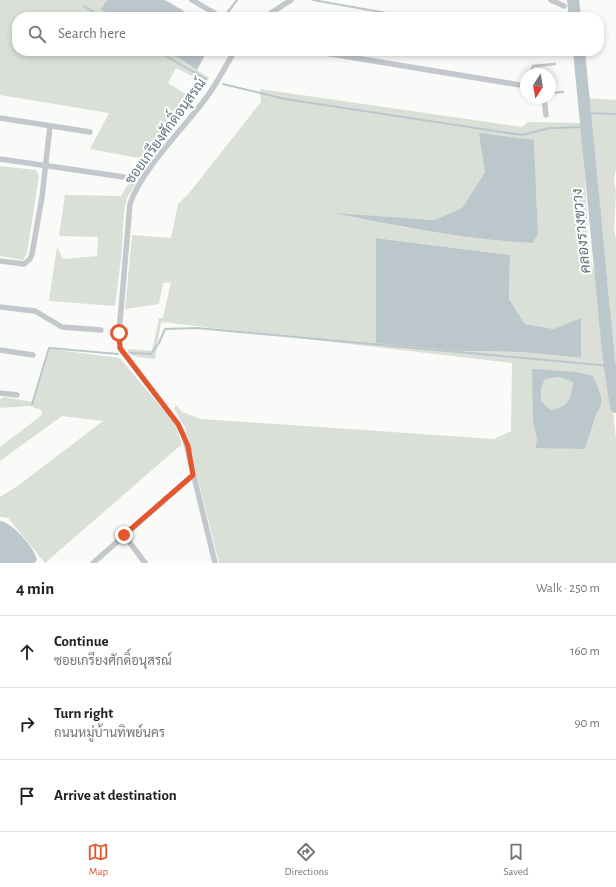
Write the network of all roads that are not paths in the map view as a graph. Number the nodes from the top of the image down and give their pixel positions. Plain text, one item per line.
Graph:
1 (192, 0) edge
2 (237, 0) edge
3 (291, 0) edge
4 (551, 0) edge
5 (564, 6) dead end
6 (212, 12) edge
7 (228, 12) edge
8 (273, 12) edge
9 (232, 56) edge
10 (358, 56) edge
11 (555, 64) dead end
12 (532, 68) edge
13 (520, 85) edge
14 (563, 92) dead end
15 (556, 93) edge
16 (545, 104) edge
17 (546, 115) dead end
18 (0, 118) edge
19 (50, 126) junction
20 (90, 132) dead end
21 (0, 159) edge
22 (46, 166) junction
23 (124, 177) dead end
24 (0, 261) edge
25 (0, 307) edge
26 (102, 330) dead end
27 (0, 350) edge
28 (34, 355) dead end
29 (0, 393) edge
30 (17, 395) dead end
31 (193, 475) junction
32 (124, 535) junction
33 (93, 563) edge
34 (145, 563) edge
35 (215, 563) edge

1 - 6 street
2 - 7 lane
3 - 8 street
4 - 5 street
9 - 31 street, ซอยเกรียงศักดิ์อนุสรณ์
10 - 13 street
11 - 12 lane
14 - 15 lane
16 - 17 street
18 - 19 street
19 - 20 street
19 - 22 street
21 - 22 street
22 - 23 street
22 - 24 street
25 - 26 street
27 - 28 street
29 - 30 street
31 - 32 street
31 - 35 street, ซอยเกรียงศักดิ์อนุสรณ์
32 - 33 street
32 - 34 street

